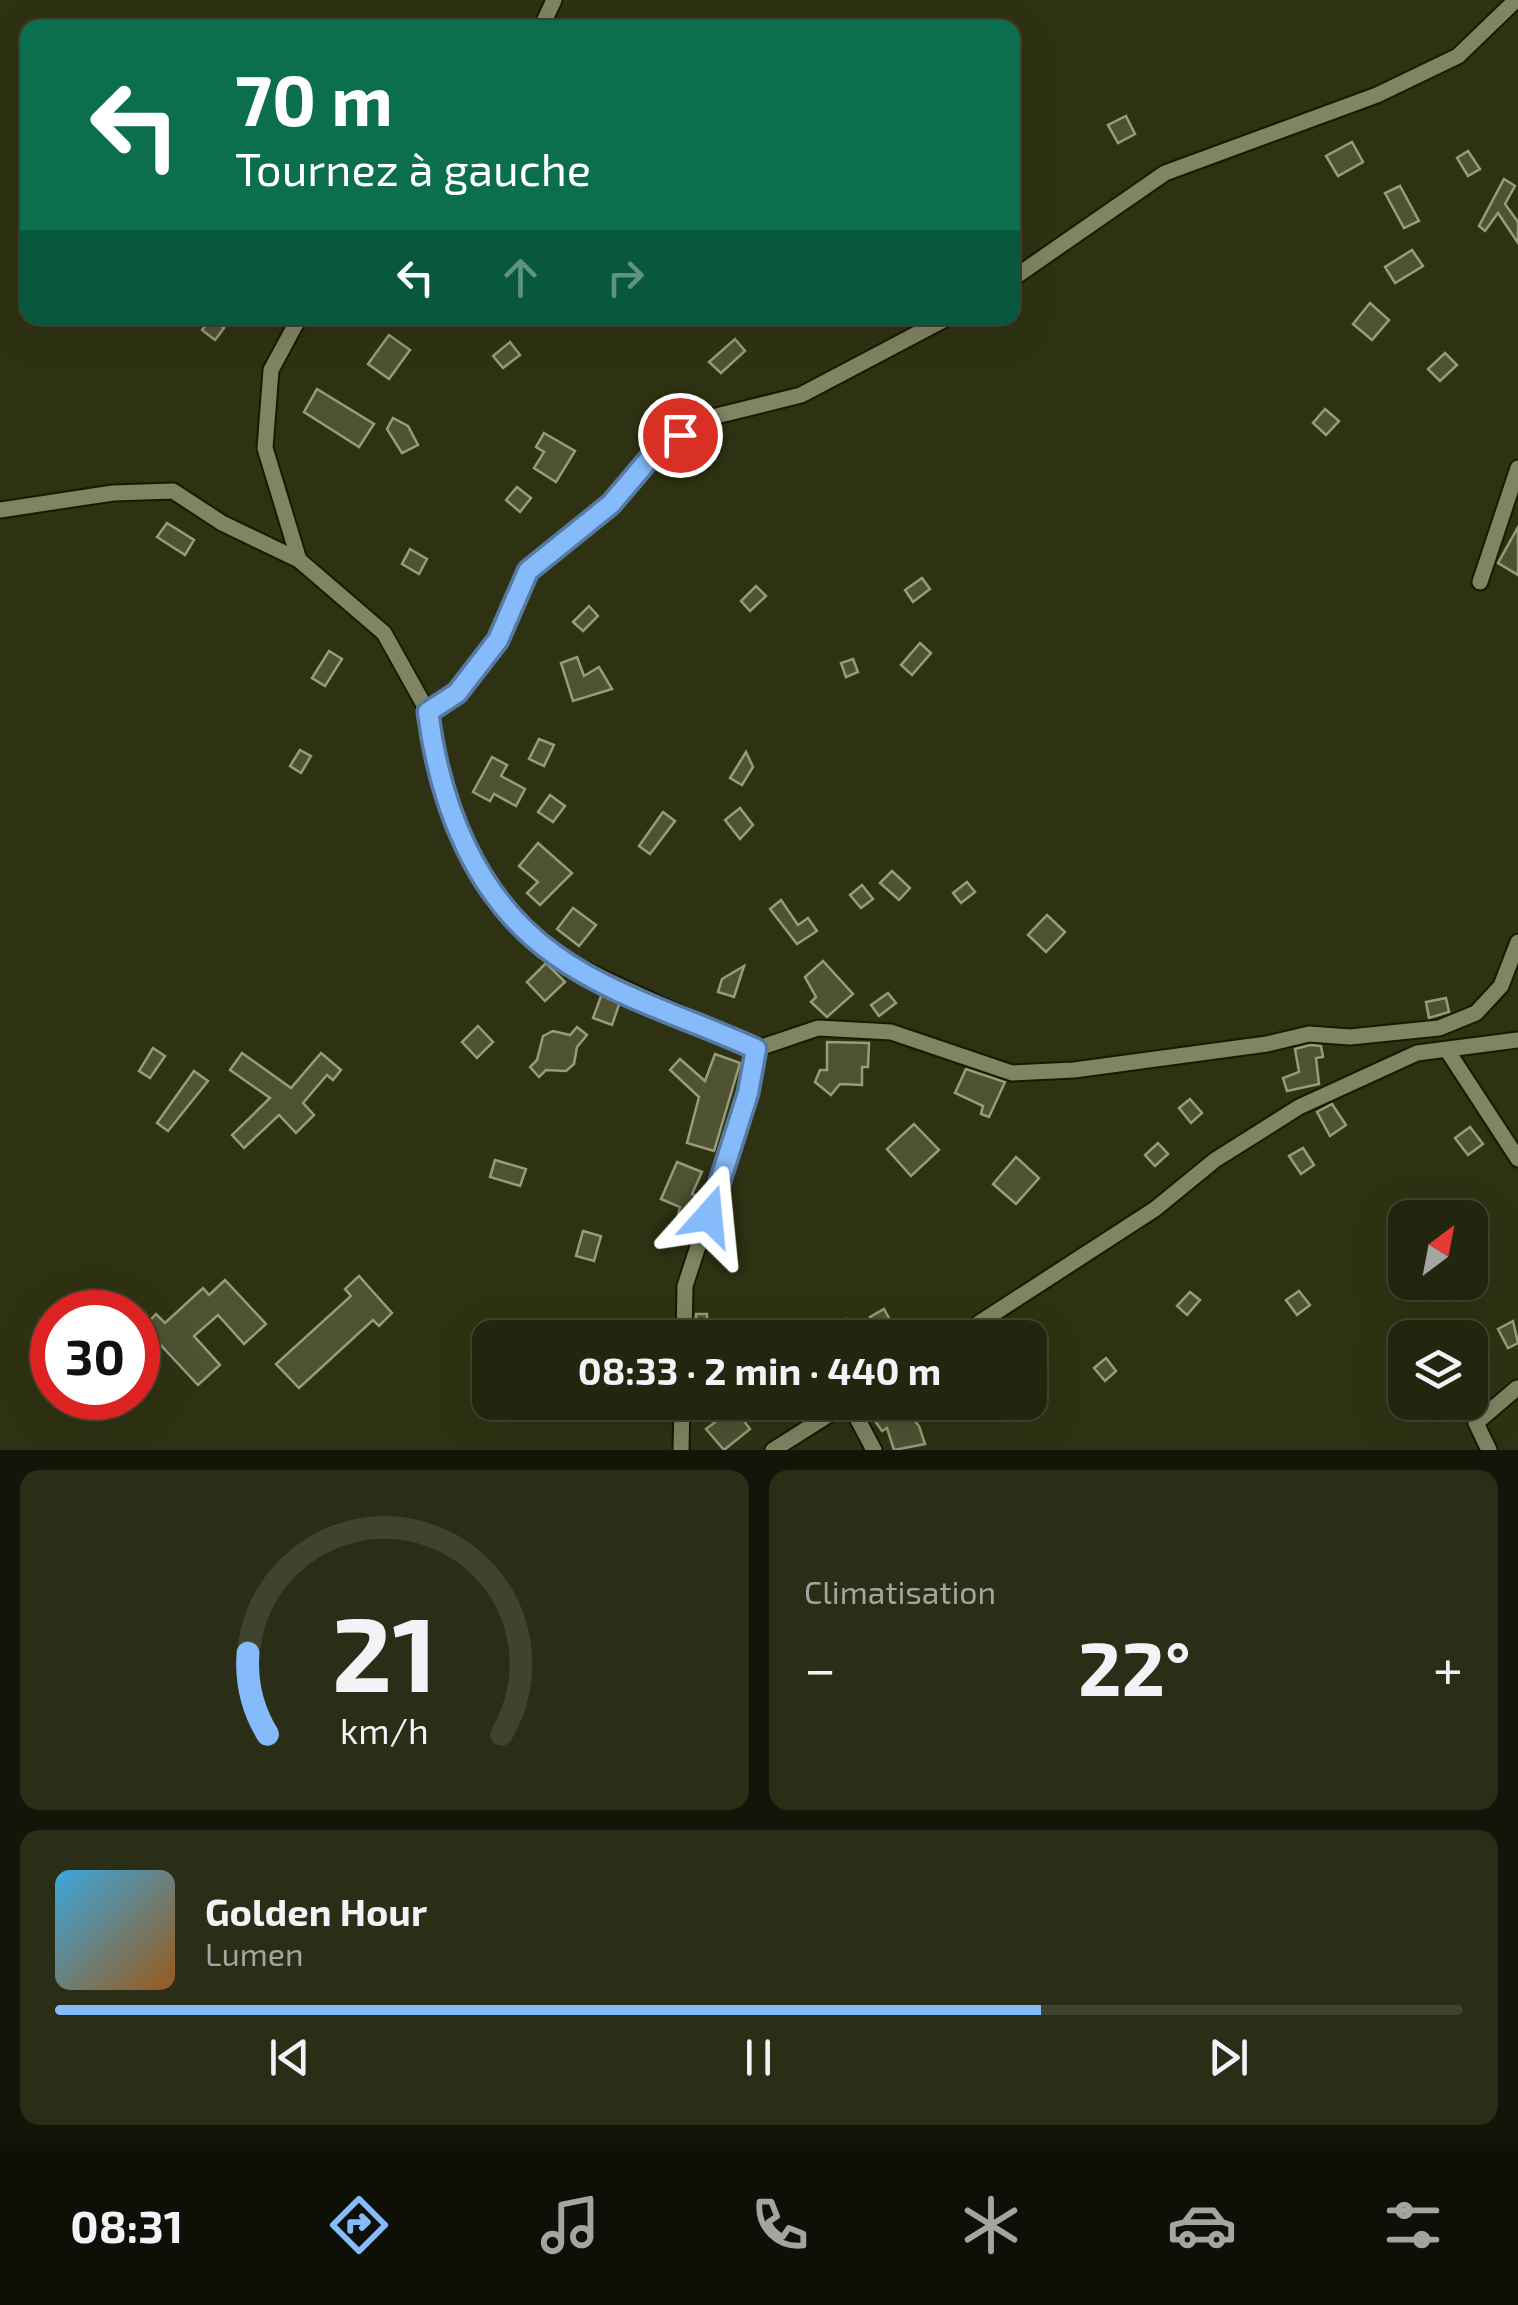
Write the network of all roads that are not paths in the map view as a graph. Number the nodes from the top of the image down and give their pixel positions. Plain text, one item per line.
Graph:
1 (1516, 0) edge
2 (1020, 274) edge
3 (294, 325) edge
4 (934, 325) edge
5 (1518, 468) edge
6 (0, 510) edge
7 (299, 560) junction
8 (1480, 582) dead end
9 (428, 712) junction
10 (1518, 942) edge
11 (1518, 1040) edge
12 (756, 1049) junction
13 (1447, 1050) junction
14 (1518, 1159) edge
15 (684, 1320) edge
16 (984, 1320) edge
17 (1517, 1388) edge
18 (682, 1420) edge
19 (822, 1420) edge
20 (858, 1420) edge
21 (681, 1450) edge
22 (773, 1450) edge
23 (874, 1450) edge
24 (1489, 1450) edge

1 - 2 street
3 - 7 street
4 - 9 street
5 - 8 street
6 - 7 street
7 - 9 street
9 - 12 street
10 - 12 street
11 - 13 street
12 - 15 street
13 - 14 street
13 - 16 street
17 - 24 street
18 - 21 street
19 - 22 street
20 - 23 street

